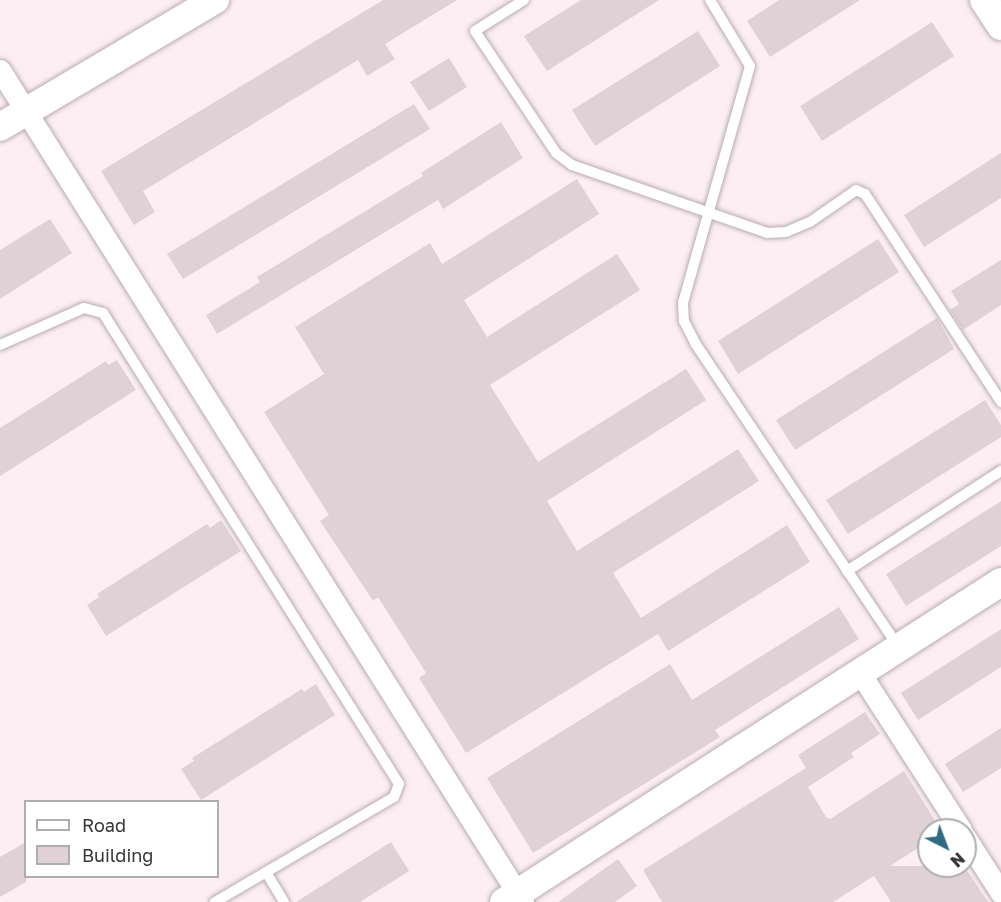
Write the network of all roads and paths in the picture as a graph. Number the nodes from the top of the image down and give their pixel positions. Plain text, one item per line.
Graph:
1 (215, 0) edge
2 (524, 0) edge
3 (710, 0) edge
4 (984, 0) edge
5 (1001, 26) edge
6 (0, 70) edge
7 (26, 111) junction
8 (0, 127) edge
9 (708, 215) junction
10 (0, 345) edge
11 (1001, 402) edge
12 (1001, 471) edge
13 (847, 571) junction
14 (1001, 582) edge
15 (899, 648) junction
16 (860, 673) junction
17 (953, 818) edge
18 (977, 856) edge
19 (266, 872) junction
20 (1001, 893) edge
21 (515, 899) edge
22 (215, 902) edge
23 (284, 902) edge

1 - 7 street
2 - 9 lane
3 - 9 lane
4 - 5 street
6 - 7 street
7 - 8 street
7 - 21 street
9 - 11 lane
9 - 13 lane
10 - 19 lane
12 - 13 lane
13 - 15 lane
14 - 15 street
15 - 16 street
16 - 17 street
16 - 21 street
18 - 20 street
19 - 22 lane
19 - 23 lane

